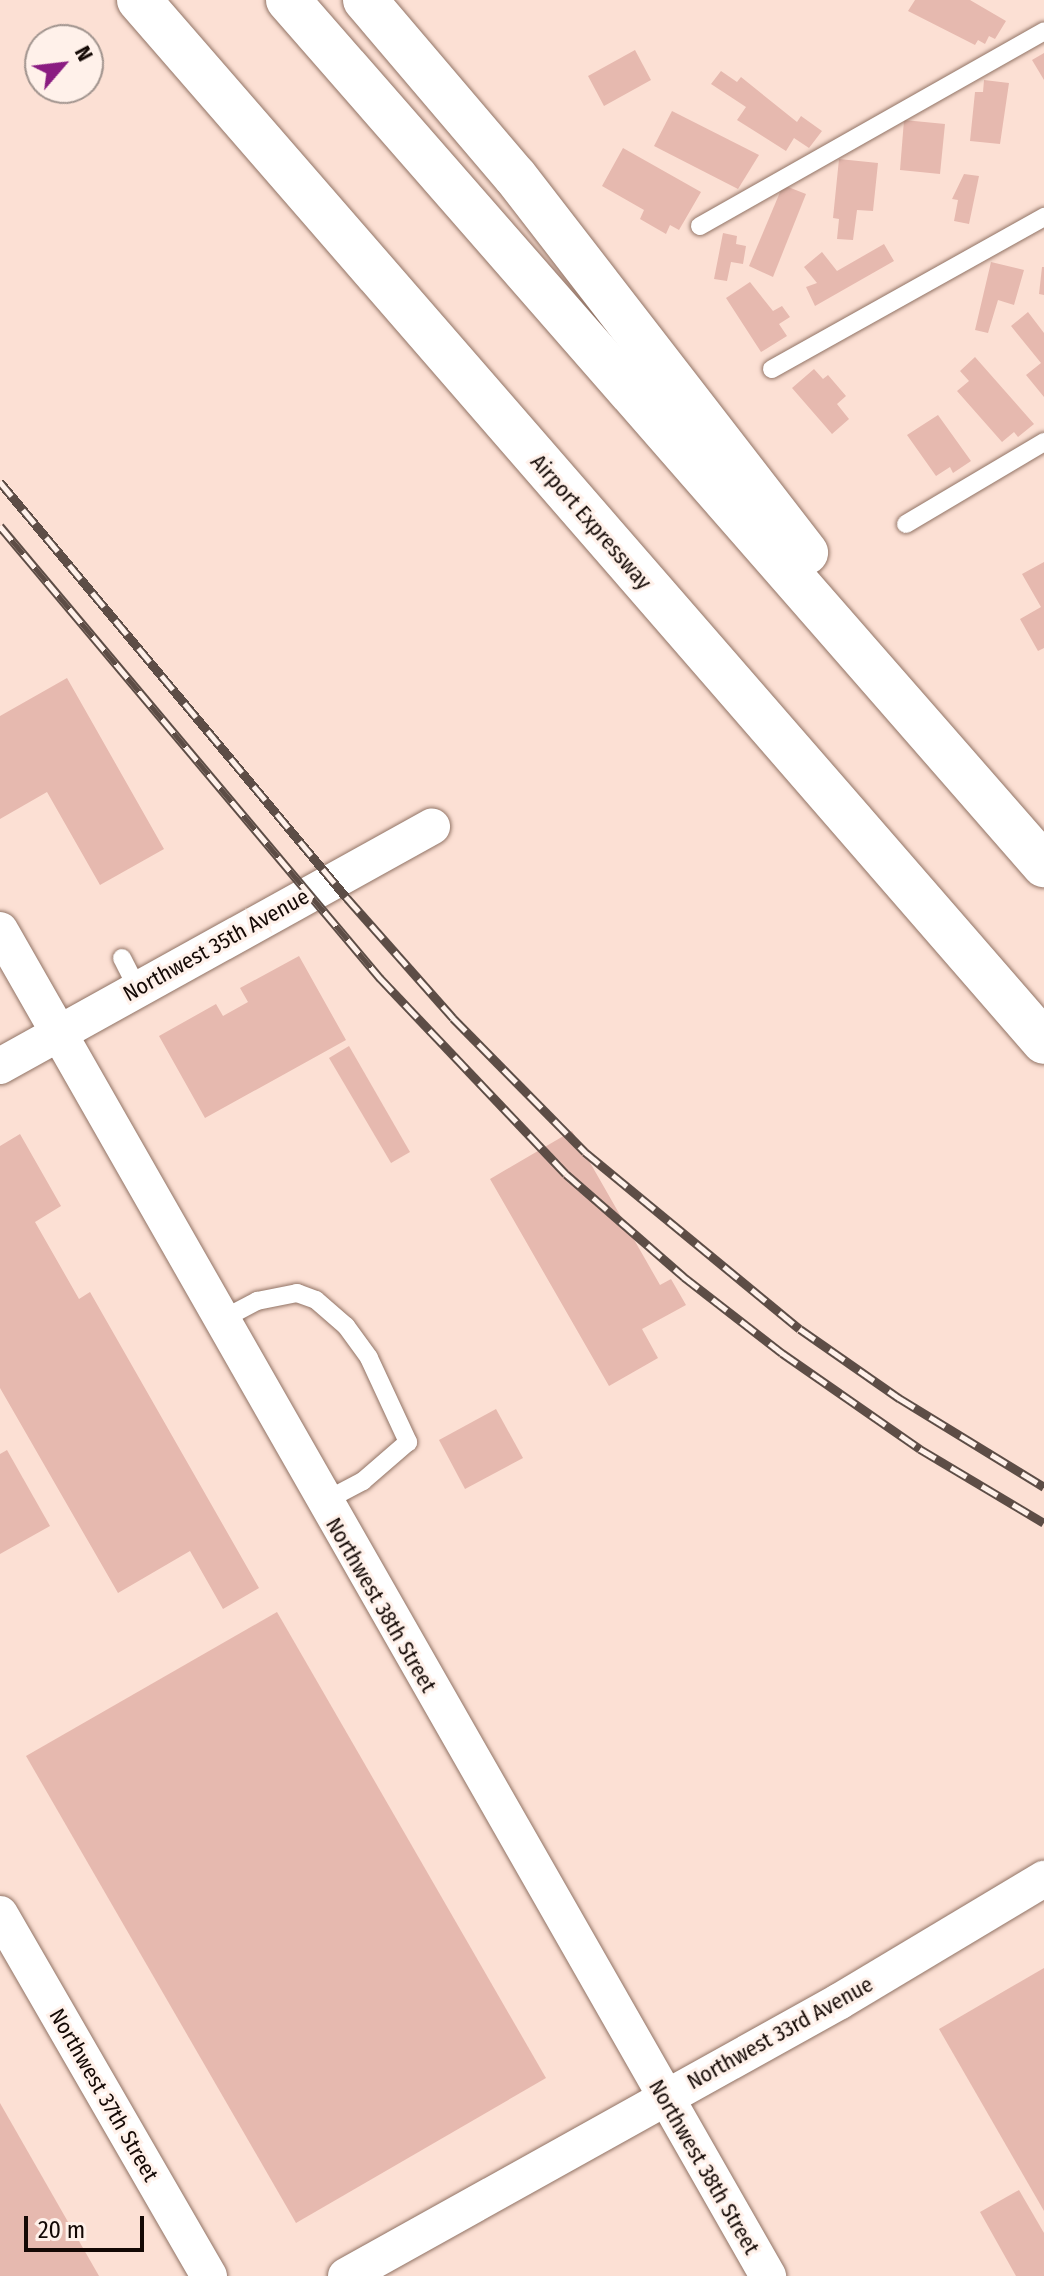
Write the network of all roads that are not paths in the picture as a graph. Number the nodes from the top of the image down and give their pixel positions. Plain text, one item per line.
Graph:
1 (139, 0) edge
2 (288, 0) edge
3 (365, 0) edge
4 (1044, 31) edge
5 (1044, 217) edge
6 (700, 226) dead end
7 (772, 369) dead end
8 (1044, 442) edge
9 (906, 524) dead end
10 (432, 827) dead end
11 (1030, 849) edge
12 (0, 930) edge
13 (59, 1032) junction
14 (1044, 1042) edge
15 (0, 1066) edge
16 (221, 1320) junction
17 (323, 1502) junction
18 (1044, 1879) edge
19 (0, 1914) edge
20 (664, 2099) junction
21 (209, 2276) edge
22 (346, 2276) edge
23 (768, 2276) edge

1 - 14 highway, Airport Expressway
2 - 11 highway
3 - 11 highway
4 - 6 lane
5 - 7 lane
8 - 9 lane
10 - 13 street, Northwest 35th Avenue
12 - 13 street, Northwest 38th Street
13 - 15 street, Northwest 35th Avenue
13 - 16 street, Northwest 38th Street
16 - 17 street, Northwest 38th Street
16 - 17 lane
17 - 20 street, Northwest 38th Street
18 - 20 street, Northwest 33rd Avenue
19 - 21 street, Northwest 37th Street
20 - 22 street, Northwest 33rd Avenue
20 - 23 street, Northwest 38th Street

